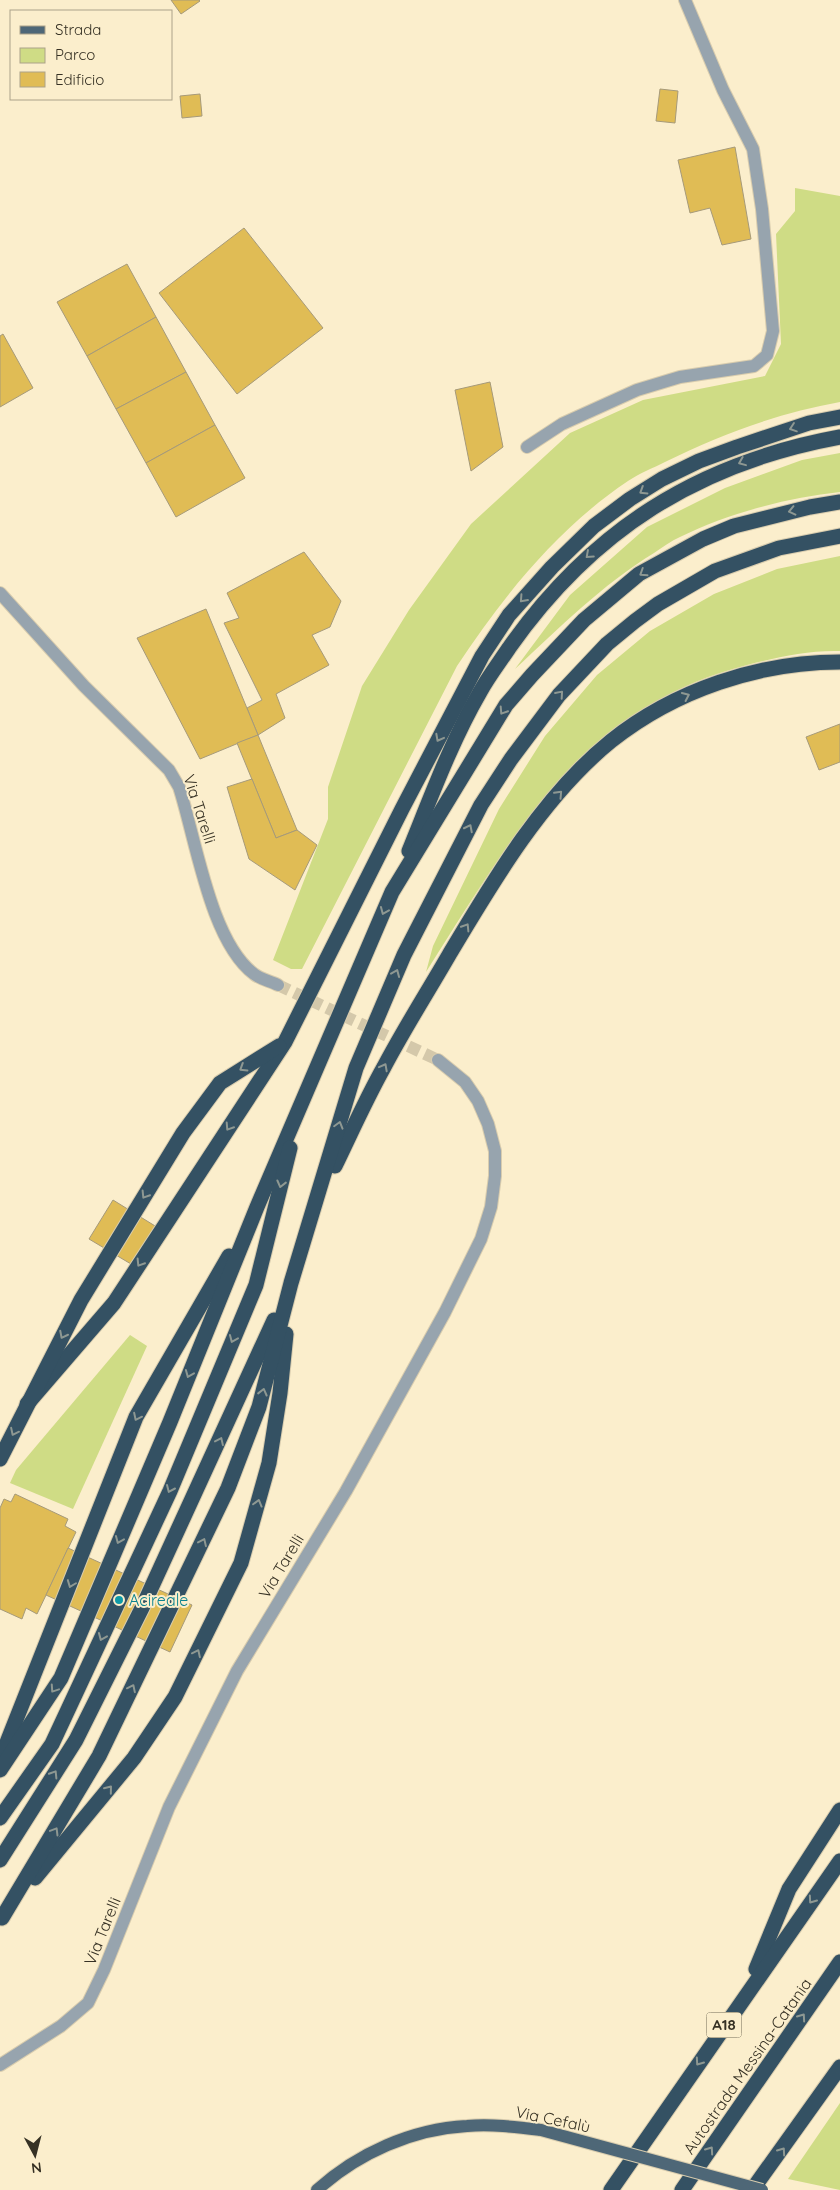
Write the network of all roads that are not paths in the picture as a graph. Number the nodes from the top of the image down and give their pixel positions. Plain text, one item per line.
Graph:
1 (685, 0) edge
2 (840, 417) edge
3 (840, 437) edge
4 (527, 447) dead end
5 (840, 502) edge
6 (840, 536) edge
7 (0, 593) edge
8 (840, 662) edge
9 (392, 892) junction
10 (278, 985) tunnel mouth
11 (284, 1042) junction
12 (438, 1060) tunnel mouth
13 (302, 1103) junction
14 (316, 1206) junction
15 (257, 1207) junction
16 (291, 1283) junction
17 (27, 1404) junction
18 (0, 1459) edge
19 (0, 1759) edge
20 (0, 1770) edge
21 (840, 1810) edge
22 (0, 1818) edge
23 (0, 1860) edge
24 (840, 1861) edge
25 (1, 1919) edge
26 (840, 1962) edge
27 (745, 1994) junction
28 (0, 2065) edge
29 (840, 2067) edge
30 (317, 2190) edge
31 (611, 2190) edge
32 (682, 2190) edge
33 (752, 2190) edge
34 (762, 2190) edge

1 - 4 street
2 -> 11 highway
3 -> 9 highway
5 -> 9 highway
14 -> 6 highway
7 - 10 street, Via Tarelli
14 -> 8 highway
9 -> 13 highway
11 -> 17 highway
11 -> 17 highway
12 - 28 street, Via Tarelli
13 - 15 highway
13 -> 22 highway
14 - 16 highway
15 -> 19 highway
15 -> 20 highway
23 -> 16 highway
25 -> 16 highway
25 -> 16 highway
17 -> 18 highway
21 - 27 highway
24 -> 27 highway, A18
32 -> 26 highway, Autostrada Messina-Catania
27 -> 31 highway, A18
33 -> 29 highway
30 - 34 main road, Via Cefalù, bridge

